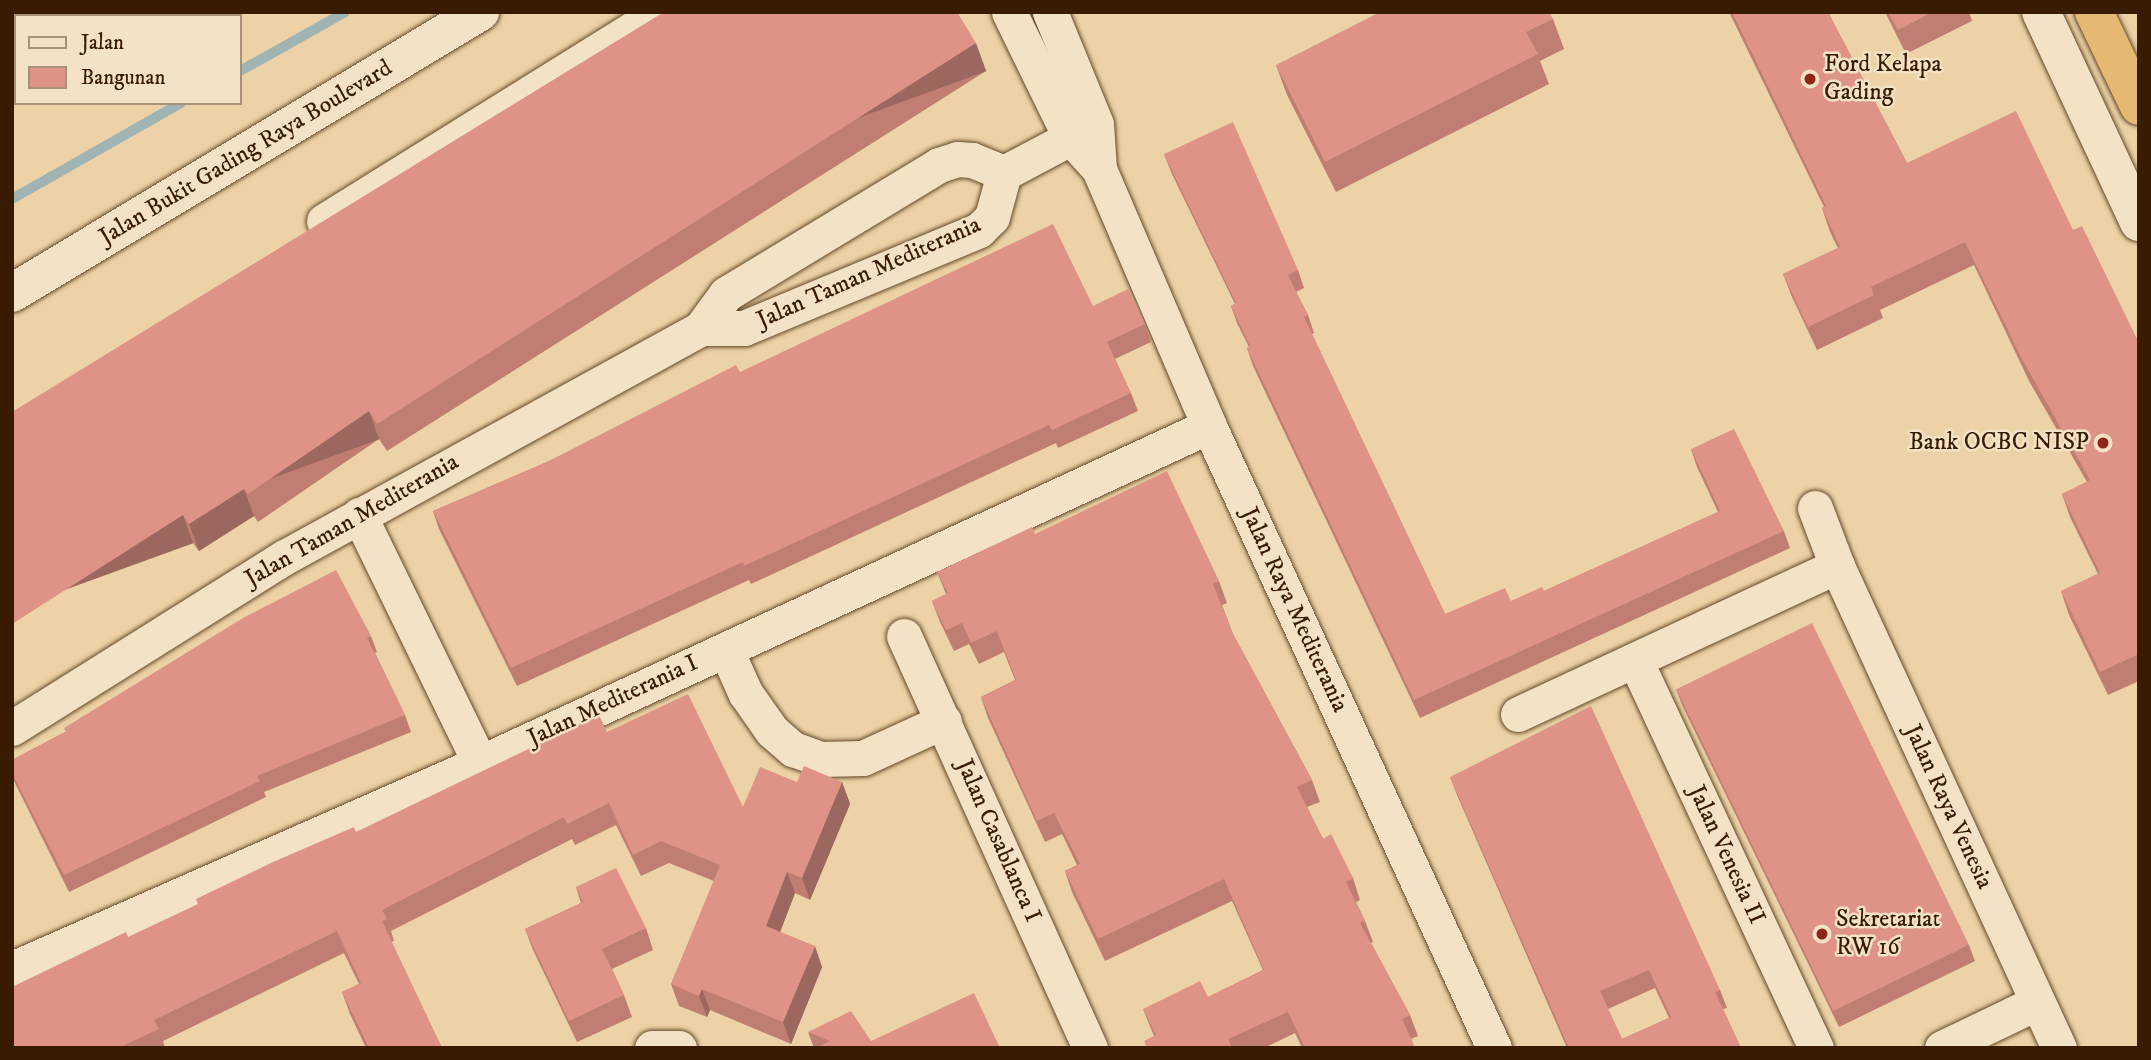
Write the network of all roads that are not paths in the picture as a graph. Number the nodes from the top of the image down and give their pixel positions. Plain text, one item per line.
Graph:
1 (480, 12) edge
2 (660, 12) edge
3 (1009, 12) edge
4 (1050, 12) edge
5 (2041, 12) edge
6 (2094, 12) edge
7 (2139, 106) edge
8 (1083, 131) junction
9 (1004, 173) junction
10 (2139, 222) edge
11 (295, 239) edge
12 (12, 293) edge
13 (701, 328) junction
14 (1209, 426) junction
15 (1815, 508) dead end
16 (359, 515) junction
17 (1837, 566) junction
18 (904, 636) dead end
19 (731, 661) dead end
20 (1636, 662) junction
21 (1518, 714) dead end
22 (944, 721) junction
23 (12, 728) edge
24 (480, 763) junction
25 (12, 969) edge
26 (2038, 1002) junction
27 (652, 1048) edge
28 (679, 1048) edge
29 (1090, 1048) edge
30 (1494, 1048) edge
31 (1816, 1048) edge
32 (1942, 1048) edge
33 (2059, 1048) edge

1 - 12 street, Jalan Bukit Gading Raya Boulevard
2 - 11 street
3 - 8 street, Jalan Raya Mediterania
4 - 8 street, Jalan Raya Mediterania
5 - 10 street
6 - 7 highway
8 - 9 street
8 - 14 street, Jalan Raya Mediterania
9 - 13 street, Jalan Taman Mediterania
9 - 13 street, Jalan Taman Mediterania
13 - 16 street, Jalan Taman Mediterania
14 - 24 street, Jalan Mediterania I
14 - 30 street, Jalan Raya Mediterania
15 - 17 street, Jalan Raya Venesia
16 - 23 street, Jalan Taman Mediterania
16 - 24 street
17 - 20 street
17 - 26 street, Jalan Raya Venesia
18 - 22 street, Jalan Casablanca I
19 - 22 street
20 - 21 street
20 - 31 street, Jalan Venesia II
22 - 29 street, Jalan Casablanca I
24 - 25 street, Jalan Mediterania I
26 - 32 street
26 - 33 street, Jalan Raya Venesia
27 - 28 street

